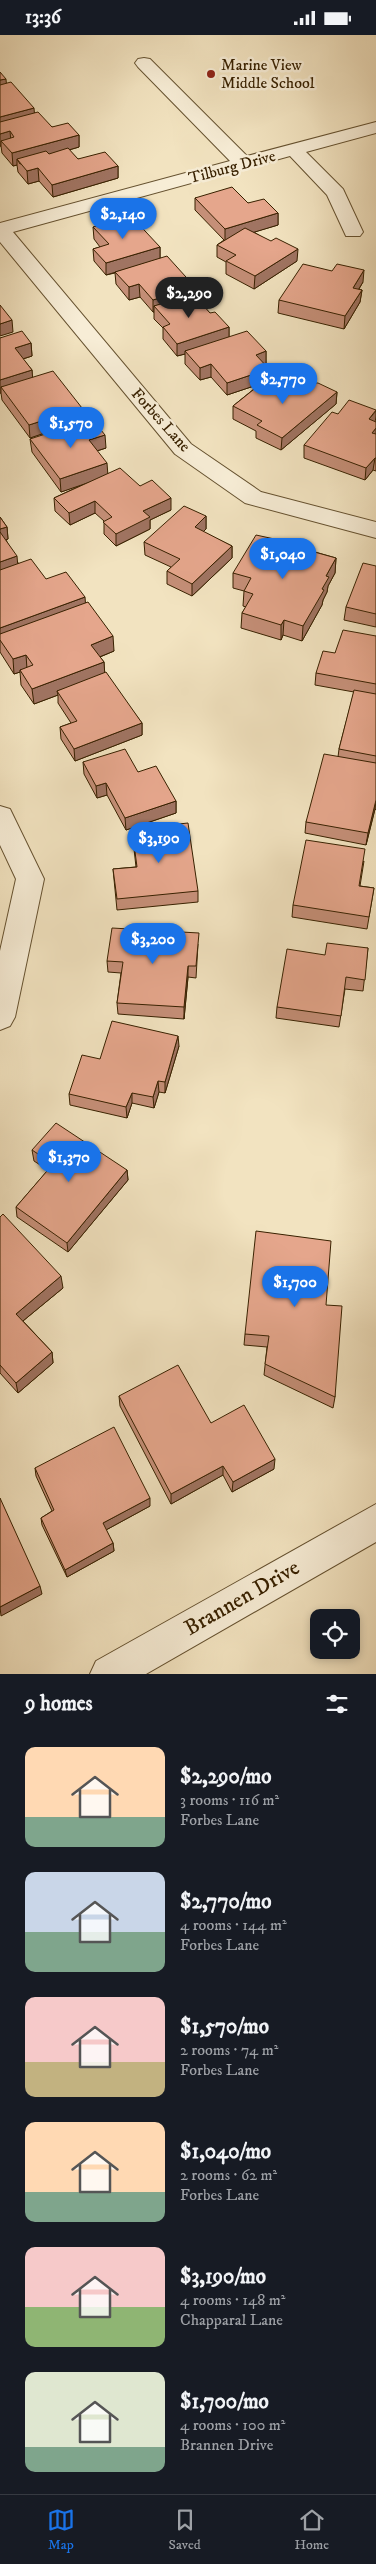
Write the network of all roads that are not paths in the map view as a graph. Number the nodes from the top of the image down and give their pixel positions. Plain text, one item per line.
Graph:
1 (144, 63) dead end
2 (376, 127) edge
3 (294, 150) junction
4 (244, 164) junction
5 (0, 229) edge
6 (353, 232) dead end
7 (376, 530) edge
8 (0, 816) edge
9 (0, 1017) edge
10 (376, 1522) edge
11 (109, 1674) edge

1 - 4 street
2 - 3 street, Tilburg Drive
3 - 4 street, Tilburg Drive
3 - 6 street
4 - 5 street, Tilburg Drive
5 - 7 street, Forbes Lane
8 - 9 street
10 - 11 street, Brannen Drive

